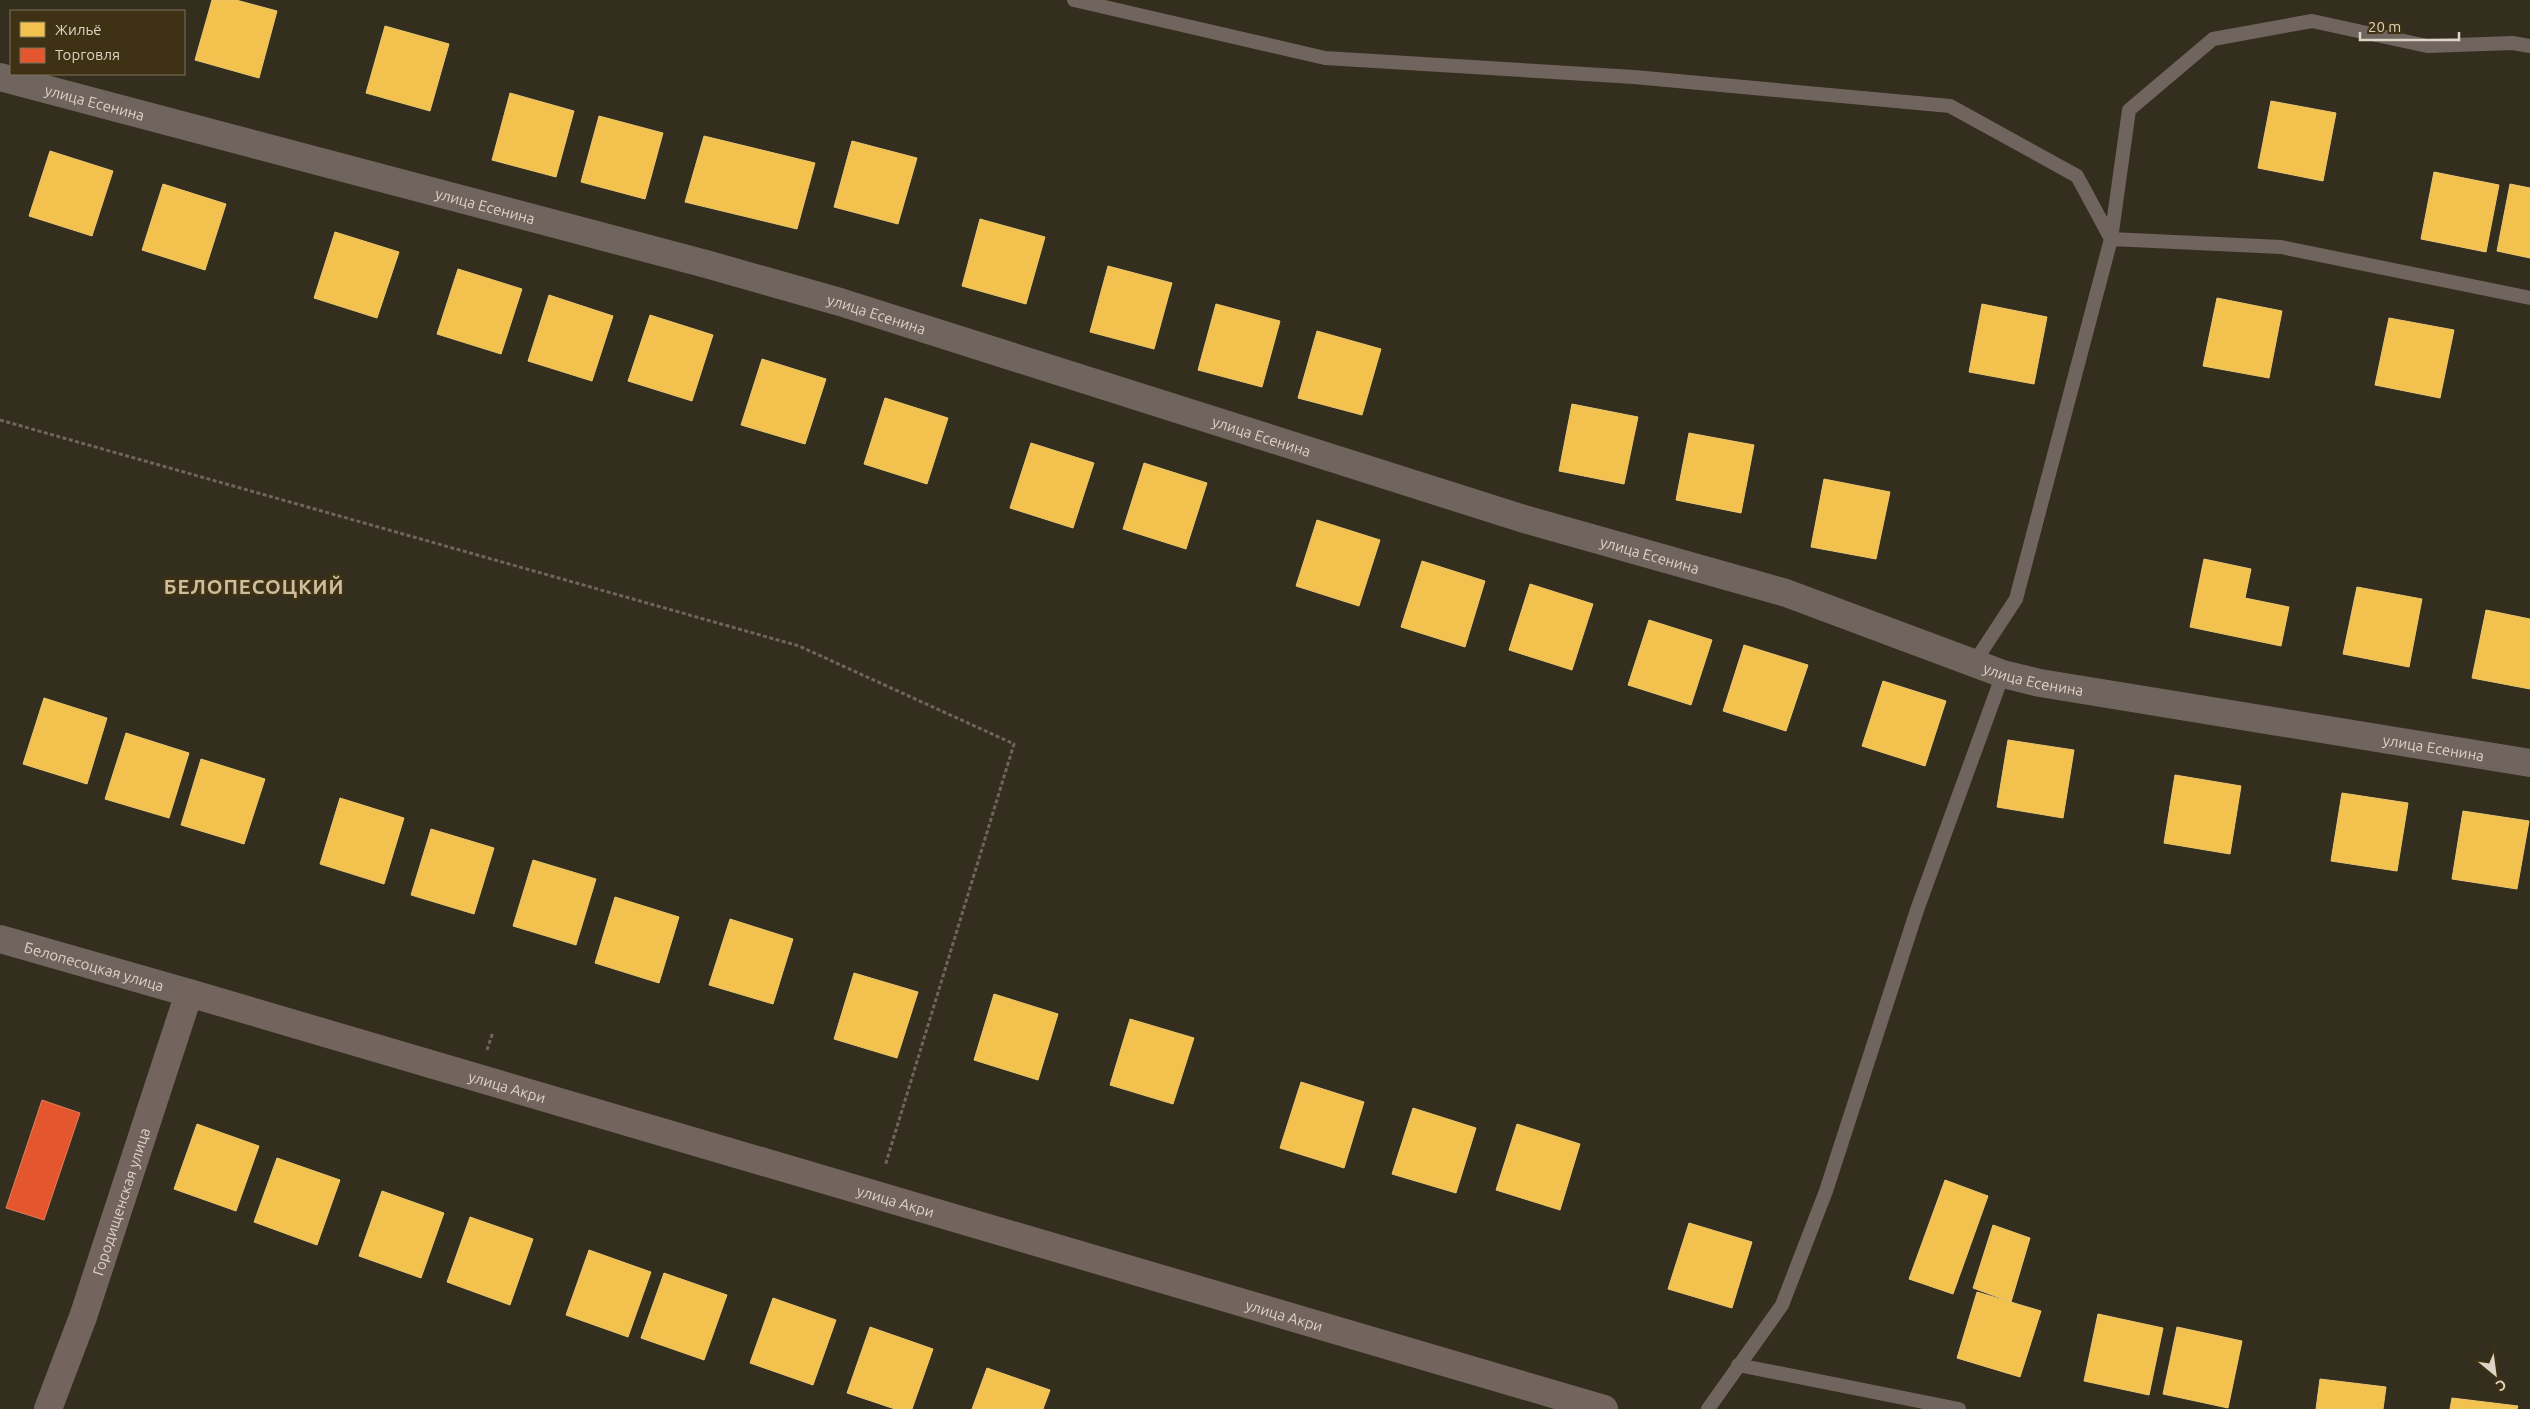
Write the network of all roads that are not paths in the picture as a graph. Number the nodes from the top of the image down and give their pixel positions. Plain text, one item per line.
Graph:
1 (1074, 0) edge
2 (2530, 46) edge
3 (0, 77) edge
4 (2111, 239) junction
5 (2530, 298) edge
6 (1974, 663) junction
7 (2003, 674) junction
8 (2530, 763) edge
9 (0, 939) edge
10 (189, 993) junction
11 (1738, 1365) junction
12 (48, 1409) edge
13 (1604, 1409) edge
14 (1708, 1409) edge
15 (1959, 1409) edge

1 - 4 lane
2 - 4 lane
3 - 6 street, улица Есенина
4 - 5 lane
4 - 6 lane
6 - 7 street, улица Есенина
7 - 8 street, улица Есенина
7 - 11 lane
9 - 10 street, Белопесоцкая улица
10 - 12 main road, Городищенская улица
10 - 13 main road, улица Акри
11 - 14 lane
11 - 15 lane

